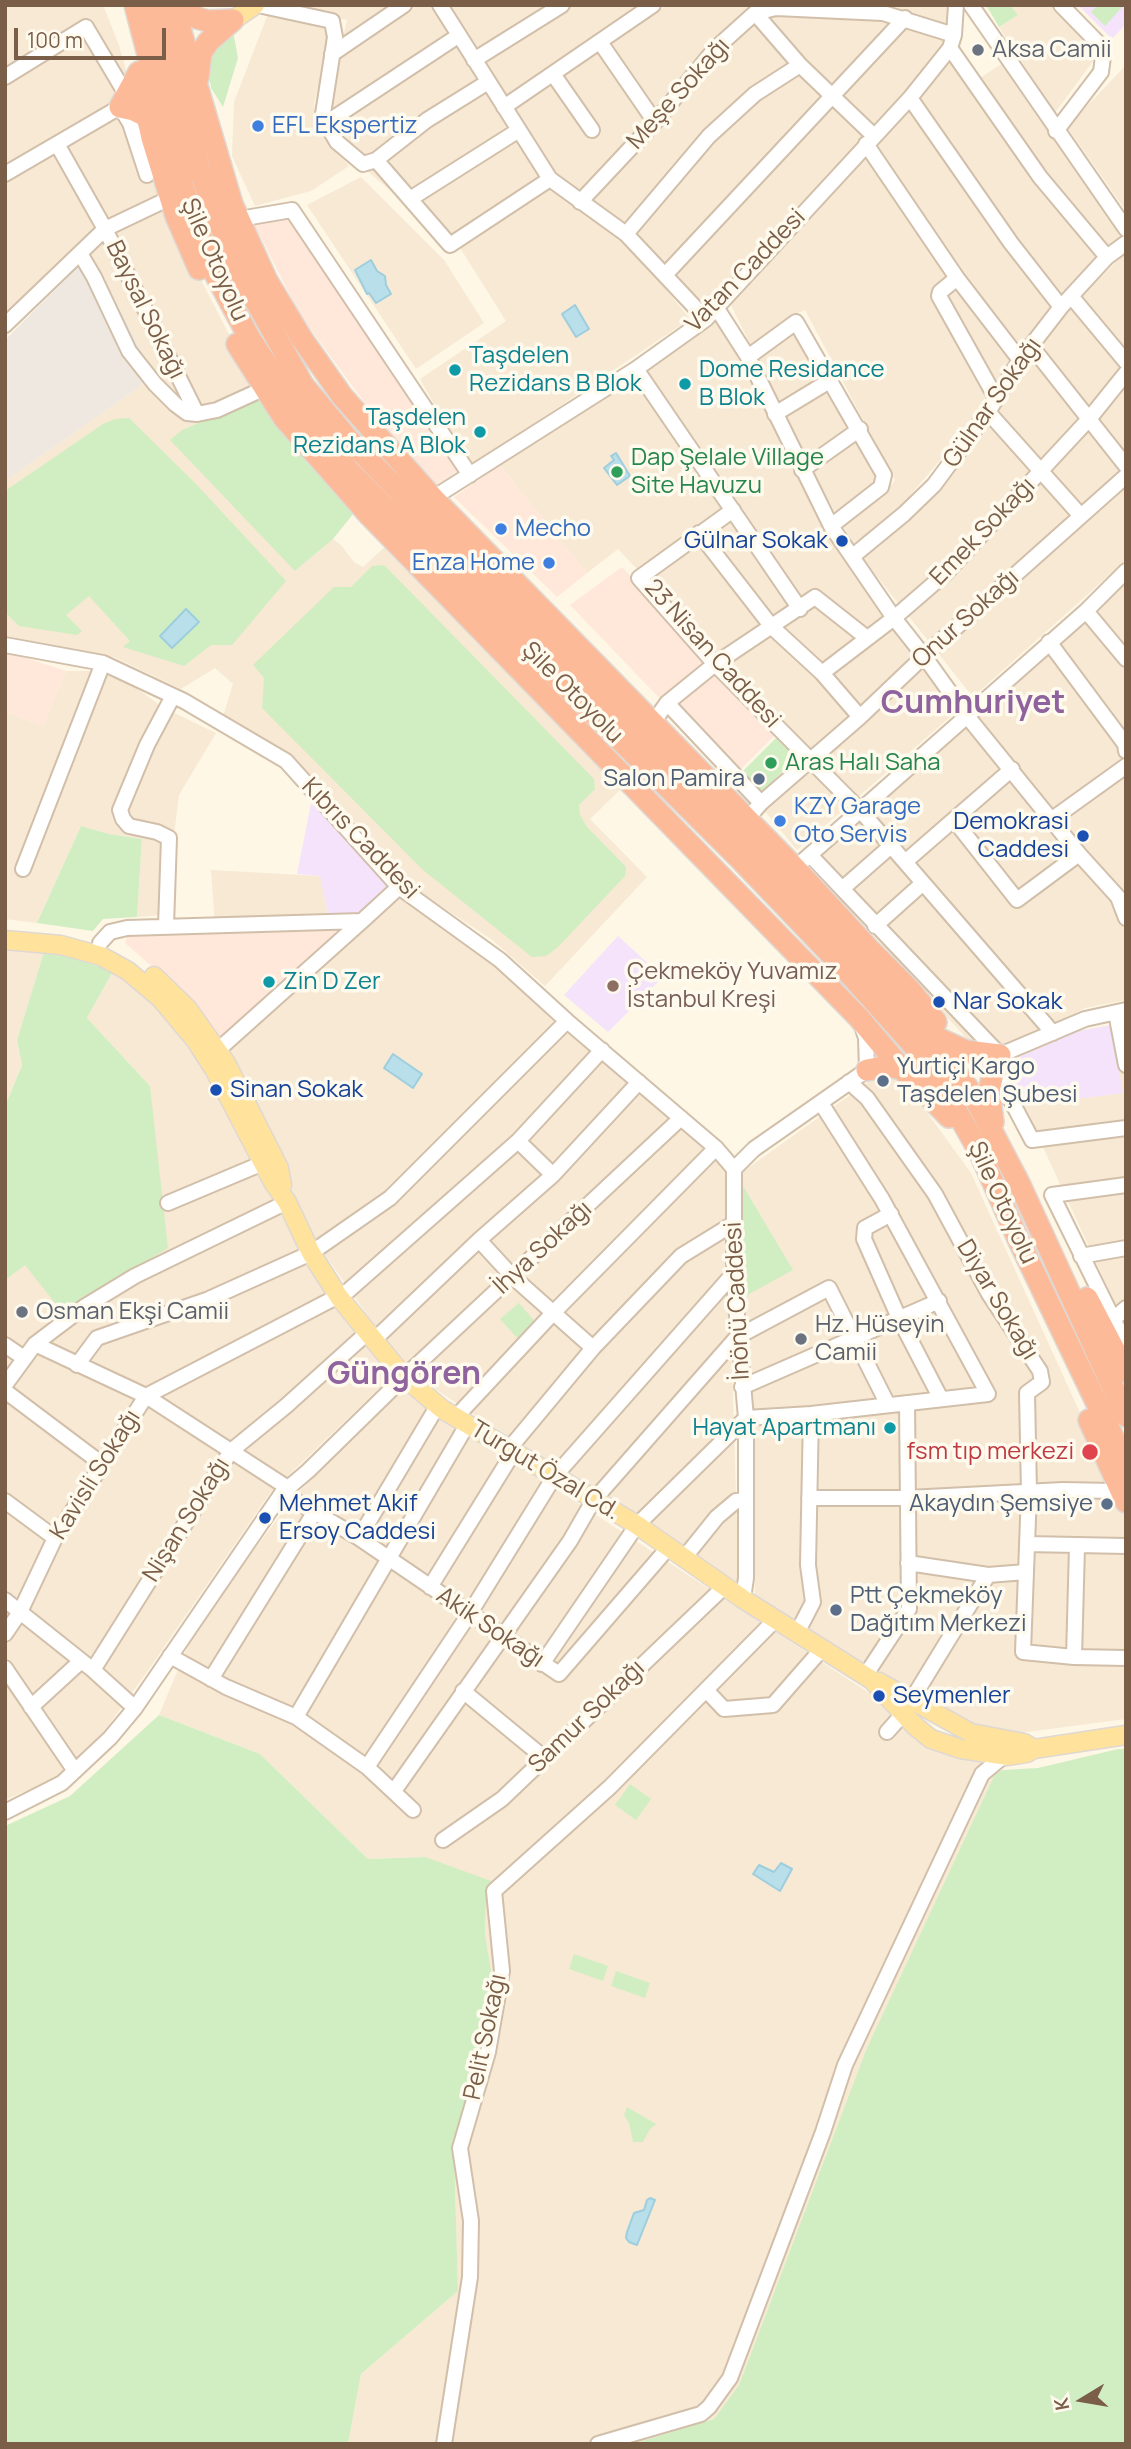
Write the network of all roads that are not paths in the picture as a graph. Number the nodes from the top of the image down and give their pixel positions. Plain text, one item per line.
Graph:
1 (126, 5) edge
2 (135, 5) edge
3 (156, 5) edge
4 (173, 5) edge
5 (181, 5) edge
6 (257, 5) edge
7 (404, 5) edge
8 (562, 5) edge
9 (653, 5) edge
10 (1061, 5) edge
11 (961, 6) edge
12 (446, 7) edge
13 (755, 13) junction
14 (905, 18) junction
15 (233, 20) junction
16 (179, 28) junction
17 (458, 36) junction
18 (952, 41) junction
19 (600, 42) junction
20 (332, 54) junction
21 (474, 60) junction
22 (800, 65) junction
23 (145, 70) junction
24 (7, 71) edge
25 (554, 74) junction
26 (197, 82) junction
27 (488, 82) junction
28 (832, 94) junction
29 (910, 98) junction
30 (123, 102) junction
31 (503, 107) junction
32 (148, 117) junction
33 (655, 122) junction
34 (326, 123) junction
35 (519, 130) junction
36 (592, 130) dead end
37 (1056, 131) junction
38 (870, 140) junction
39 (57, 144) junction
40 (376, 160) junction
41 (5, 174) edge
42 (147, 175) dead end
43 (550, 179) junction
44 (170, 198) junction
45 (410, 199) junction
46 (580, 202) junction
47 (239, 219) junction
48 (105, 229) junction
49 (1126, 229) edge
50 (626, 233) junction
51 (1125, 245) edge
52 (81, 254) junction
53 (1107, 257) junction
54 (664, 275) junction
55 (957, 278) junction
56 (245, 282) junction
57 (1066, 302) junction
58 (716, 307) junction
59 (706, 319) junction
60 (5, 325) edge
61 (1032, 347) junction
62 (748, 357) junction
63 (1020, 360) junction
64 (1126, 362) edge
65 (636, 369) junction
66 (1126, 373) edge
67 (831, 380) junction
68 (263, 388) junction
69 (996, 398) junction
70 (988, 412) junction
71 (197, 414) junction
72 (775, 414) junction
73 (1089, 419) junction
74 (860, 429) junction
75 (1126, 466) edge
76 (802, 470) junction
77 (1042, 471) junction
78 (470, 475) junction
79 (1126, 476) edge
80 (433, 498) junction
81 (733, 510) junction
82 (1081, 516) junction
83 (831, 526) junction
84 (699, 533) junction
85 (853, 556) junction
86 (1126, 571) edge
87 (800, 609) junction
88 (1086, 611) junction
89 (894, 618) junction
90 (772, 627) junction
91 (867, 638) junction
92 (1049, 642) junction
93 (5, 645) edge
94 (924, 656) junction
95 (1126, 659) edge
96 (103, 663) junction
97 (715, 664) junction
98 (822, 673) junction
99 (173, 696) junction
100 (667, 703) junction
101 (860, 716) junction
102 (967, 716) junction
103 (652, 723) junction
104 (1126, 751) edge
105 (810, 759) junction
106 (1126, 766) edge
107 (1012, 769) junction
108 (761, 803) junction
109 (860, 810) junction
110 (747, 820) junction
111 (954, 820) junction
112 (1051, 820) junction
113 (891, 846) junction
114 (1079, 854) junction
115 (802, 862) junction
116 (905, 862) junction
117 (23, 869) dead end
118 (923, 883) junction
119 (399, 887) junction
120 (842, 889) junction
121 (1122, 894) edge
122 (1126, 918) edge
123 (362, 921) junction
124 (166, 926) junction
125 (876, 926) junction
126 (5, 929) edge
127 (5, 940) edge
128 (97, 948) junction
129 (1121, 1012) edge
130 (859, 1018) junction
131 (568, 1021) junction
132 (1054, 1033) junction
133 (929, 1035) junction
134 (951, 1045) junction
135 (218, 1050) junction
136 (602, 1050) junction
137 (997, 1062) junction
138 (1126, 1065) edge
139 (902, 1069) junction
140 (867, 1070) junction
141 (639, 1082) junction
142 (849, 1082) junction
143 (973, 1095) junction
144 (821, 1104) junction
145 (681, 1118) junction
146 (1126, 1128) edge
147 (519, 1141) junction
148 (716, 1148) junction
149 (990, 1150) junction
150 (263, 1163) junction
151 (734, 1169) junction
152 (553, 1175) junction
153 (1126, 1185) edge
154 (285, 1199) junction
155 (168, 1203) dead end
156 (891, 1214) junction
157 (733, 1224) junction
158 (1043, 1233) junction
159 (1018, 1239) junction
160 (479, 1240) junction
161 (1126, 1248) edge
162 (311, 1253) junction
163 (1081, 1256) junction
164 (734, 1273) junction
165 (513, 1277) junction
166 (339, 1297) junction
167 (939, 1301) junction
168 (1126, 1308) edge
169 (554, 1312) junction
170 (899, 1318) junction
171 (1114, 1319) junction
172 (370, 1337) junction
173 (737, 1337) junction
174 (855, 1338) junction
175 (5, 1345) edge
176 (35, 1345) junction
177 (1126, 1345) edge
178 (593, 1348) junction
179 (24, 1358) junction
180 (78, 1365) junction
181 (1126, 1371) edge
182 (404, 1377) junction
183 (5, 1385) edge
184 (742, 1387) junction
185 (5, 1391) edge
186 (146, 1395) junction
187 (941, 1399) junction
188 (907, 1403) junction
189 (438, 1405) junction
190 (888, 1405) junction
191 (811, 1414) junction
192 (1126, 1416) edge
193 (746, 1418) junction
194 (462, 1421) junction
195 (231, 1451) junction
196 (511, 1451) junction
197 (102, 1464) junction
198 (1126, 1464) edge
199 (554, 1477) junction
200 (285, 1490) junction
201 (1029, 1492) junction
202 (1119, 1497) edge
203 (809, 1498) junction
204 (908, 1498) junction
205 (745, 1500) junction
206 (5, 1501) edge
207 (593, 1501) junction
208 (314, 1513) junction
209 (637, 1525) junction
210 (55, 1538) junction
211 (359, 1538) junction
212 (1027, 1544) junction
213 (1077, 1546) junction
214 (1126, 1546) edge
215 (676, 1553) junction
216 (389, 1559) junction
217 (908, 1563) junction
218 (1026, 1572) junction
219 (988, 1575) junction
220 (430, 1587) junction
221 (724, 1587) junction
222 (743, 1599) junction
223 (5, 1600) edge
224 (20, 1612) junction
225 (470, 1613) junction
226 (775, 1620) junction
227 (797, 1633) junction
228 (5, 1634) edge
229 (504, 1636) junction
230 (821, 1650) junction
231 (170, 1656) junction
232 (1074, 1657) junction
233 (1126, 1658) edge
234 (80, 1662) junction
235 (542, 1664) junction
236 (5, 1668) edge
237 (93, 1670) junction
238 (869, 1678) junction
239 (211, 1679) junction
240 (706, 1690) junction
241 (463, 1691) junction
242 (31, 1707) junction
243 (908, 1707) junction
244 (135, 1708) junction
245 (296, 1717) junction
246 (887, 1732) dead end
247 (1126, 1735) edge
248 (1034, 1749) junction
249 (974, 1751) junction
250 (1008, 1756) junction
251 (543, 1757) junction
252 (367, 1767) junction
253 (75, 1771) junction
254 (982, 1774) junction
255 (394, 1791) junction
256 (413, 1810) dead end
257 (5, 1812) edge
258 (443, 1840) dead end
259 (444, 2444) edge
260 (598, 2444) edge

1 - 23 highway
2 - 23 highway, Şile Otoyolu
3 - 56 highway, Şile Otoyolu
4 - 16 highway
5 - 15 highway
6 - 15 main road
6 - 20 street
7 - 20 street
8 - 21 street
9 - 19 street
10 - 37 street
11 - 18 street
11 - 37 street
12 - 17 street
13 - 14 street
13 - 22 street
13 - 33 street, Meşe Sokağı
14 - 18 street
14 - 28 street
15 - 26 highway
16 - 26 highway
16 - 56 highway
17 - 21 street
17 - 34 street
18 - 29 street, Vatan Caddesi
18 - 53 street
19 - 25 street
19 - 33 street
20 - 34 street
21 - 27 street
22 - 28 street
22 - 50 street
23 - 30 highway
23 - 32 highway
23 - 149 highway, Şile Otoyolu
24 - 30 street
25 - 31 street
25 - 36 street
26 - 47 highway
27 - 31 street
27 - 40 street
28 - 38 street
28 - 54 street
29 - 38 street, Vatan Caddesi
29 - 57 street
30 - 32 highway
30 - 39 street
30 - 42 street
31 - 35 street
32 - 44 highway
33 - 46 street, Meşe Sokağı
34 - 40 street
35 - 43 street
35 - 45 street
37 - 49 street
38 - 55 street
38 - 58 street, Vatan Caddesi
39 - 41 street
39 - 48 street, Baysal Sokağı
40 - 45 street
43 - 45 street
43 - 46 street
44 - 48 street
44 - 68 highway
46 - 50 street
47 - 78 street
47 - 80 highway
48 - 52 street
48 - 71 street, Baysal Sokağı
50 - 54 street
51 - 53 street, Gülnar Sokağı
52 - 60 street
52 - 71 street
53 - 57 street, Gülnar Sokağı
54 - 59 street
55 - 63 street
55 - 69 street
56 - 133 highway, Şile Otoyolu
57 - 61 street, Gülnar Sokağı
57 - 64 street
58 - 59 street, Vatan Caddesi
58 - 62 street
59 - 65 street, Vatan Caddesi
61 - 63 street, Gülnar Sokağı
61 - 73 street
62 - 67 street
62 - 72 street
63 - 69 street, Gülnar Sokağı
65 - 78 street, Vatan Caddesi
65 - 81 street
66 - 73 street, Emek Sokağı
67 - 72 street
67 - 74 street
68 - 71 street
68 - 130 highway
69 - 70 street, Gülnar Sokağı
70 - 77 street
70 - 85 street, Gülnar Sokağı
72 - 76 street
73 - 75 street
73 - 77 street, Emek Sokağı
74 - 76 street
74 - 83 street
76 - 83 street
77 - 82 street
77 - 89 street, Emek Sokağı
78 - 80 street, Vatan Caddesi
79 - 82 street, Onur Sokağı
80 - 103 highway
81 - 84 street, 23 Nisan Caddesi
81 - 87 street
82 - 94 street, Onur Sokağı
83 - 85 street
84 - 90 street
84 - 97 street, 23 Nisan Caddesi
85 - 89 street
86 - 88 street
87 - 90 street
87 - 91 street
88 - 92 street
88 - 95 street
89 - 91 street, Emek Sokağı
89 - 94 street
90 - 97 street
90 - 98 street
91 - 98 street, Emek Sokağı
92 - 102 street
92 - 104 street
93 - 96 street, Kıbrıs Caddesi
94 - 101 street, Onur Sokağı
94 - 102 street
96 - 99 street, Kıbrıs Caddesi
96 - 117 street
97 - 100 street
97 - 105 street, 23 Nisan Caddesi
98 - 101 street
99 - 119 street, Kıbrıs Caddesi
99 - 124 street
100 - 103 street
100 - 108 street
101 - 105 street, Onur Sokağı
102 - 107 street
102 - 109 street
103 - 110 highway
105 - 108 street, Onur Sokağı
105 - 109 street, 23 Nisan Caddesi
106 - 112 street
107 - 111 street
107 - 112 street
108 - 110 street, Onur Sokağı
109 - 113 street, 23 Nisan Caddesi
109 - 115 street
110 - 115 highway
111 - 114 street
111 - 116 street
112 - 114 street
113 - 116 street, 23 Nisan Caddesi
113 - 120 street
114 - 121 street
115 - 120 street
115 - 134 highway
116 - 118 street, 23 Nisan Caddesi
118 - 125 street
118 - 132 street, 23 Nisan Caddesi
119 - 123 street
119 - 131 street, Kıbrıs Caddesi
120 - 125 street
121 - 122 street
123 - 124 street
123 - 135 street
124 - 128 street
125 - 137 street
126 - 128 main road
127 - 128 main road
128 - 135 main road
128 - 150 main road
129 - 132 street
129 - 138 street
130 - 139 highway
130 - 140 street
131 - 136 street, Kıbrıs Caddesi
131 - 162 street
132 - 137 street
133 - 134 highway
133 - 143 highway, Şile Otoyolu
134 - 137 highway
134 - 143 highway
135 - 154 main road
136 - 141 street, Kıbrıs Caddesi
136 - 147 street, Kavisli Sokağı
137 - 146 street
137 - 149 highway
139 - 140 highway
139 - 149 highway
140 - 142 street
141 - 145 street, Kıbrıs Caddesi
141 - 152 street, Nişan Sokağı
142 - 144 street
142 - 201 street, Diyar Sokağı
143 - 149 highway, Şile Otoyolu
144 - 151 street
144 - 156 street
145 - 148 street, Kıbrıs Caddesi
145 - 165 street, İhya Sokağı
147 - 152 street
147 - 166 street, Kavisli Sokağı
148 - 151 street, Kıbrıs Caddesi
148 - 169 street
149 - 158 highway, Şile Otoyolu
149 - 159 highway, Şile Otoyolu
150 - 154 main road
150 - 155 street
151 - 157 street, İnönü Caddesi
152 - 160 street, Nişan Sokağı
153 - 163 street
154 - 162 main road, Turgut Özal Cd.
154 - 176 street
156 - 167 street
156 - 170 street
157 - 164 street, İnönü Caddesi
157 - 178 street
158 - 181 highway
158 - 192 highway, Şile Otoyolu
159 - 198 highway, Şile Otoyolu
159 - 202 highway
160 - 165 street
160 - 172 street, Nişan Sokağı
161 - 163 street
162 - 166 main road, Turgut Özal Cd.
162 - 180 street
163 - 171 street
164 - 173 street, İnönü Caddesi
164 - 199 street
165 - 169 street
165 - 182 street, İhya Sokağı
166 - 172 main road, Turgut Özal Cd.
166 - 186 street, Kavisli Sokağı
167 - 170 street
167 - 187 street
168 - 171 street
169 - 178 street
169 - 194 street
170 - 174 street
170 - 187 street
171 - 177 street
172 - 182 main road, Turgut Özal Cd.
172 - 195 street, Nişan Sokağı
173 - 174 street
173 - 184 street, İnönü Caddesi
173 - 207 street
174 - 184 street
174 - 190 street
175 - 179 street
176 - 179 street
176 - 180 street, Akik Sokağı
178 - 196 street
179 - 183 street
180 - 186 street, Akik Sokağı
182 - 189 main road, Turgut Özal Cd.
182 - 200 street
184 - 193 street, İnönü Caddesi
185 - 197 street
186 - 195 street, Akik Sokağı
186 - 197 street, Kavisli Sokağı
187 - 188 street
188 - 190 street
188 - 204 street
189 - 194 main road, Turgut Özal Cd.
189 - 211 street
190 - 191 street
191 - 193 street
191 - 203 street
193 - 205 street, İnönü Caddesi
193 - 209 street
194 - 196 main road, Turgut Özal Cd.
194 - 216 street
195 - 200 street, Akik Sokağı
195 - 237 street, Nişan Sokağı
196 - 199 main road, Turgut Özal Cd.
196 - 220 street
197 - 210 street, Kavisli Sokağı
199 - 207 main road, Turgut Özal Cd.
199 - 225 street
200 - 208 street, Akik Sokağı
200 - 231 street
201 - 202 street
201 - 204 street
201 - 212 street, Diyar Sokağı
203 - 204 street
203 - 227 street
204 - 217 street
205 - 215 street
205 - 222 street, İnönü Caddesi
206 - 210 street
207 - 209 main road, Turgut Özal Cd.
207 - 229 street
208 - 211 street, Akik Sokağı
208 - 239 street
209 - 215 main road, Turgut Özal Cd.
209 - 235 street
210 - 224 street, Kavisli Sokağı
211 - 216 street, Akik Sokağı
212 - 213 street
212 - 218 street, Diyar Sokağı
213 - 214 street
213 - 232 street
215 - 221 main road, Turgut Özal Cd.
215 - 235 street, Akik Sokağı
216 - 220 street, Akik Sokağı
216 - 245 street
217 - 219 street
217 - 238 street
218 - 219 street
218 - 232 street, Diyar Sokağı
219 - 243 street
220 - 225 street, Akik Sokağı
221 - 222 main road, Turgut Özal Cd.
221 - 251 street, Samur Sokağı
222 - 226 main road, Turgut Özal Cd.
223 - 224 street
224 - 228 street, Kavisli Sokağı
224 - 234 street
225 - 229 street, Akik Sokağı
225 - 252 street
226 - 227 main road, Turgut Özal Cd.
226 - 240 street, Pelit Sokağı
227 - 230 main road, Turgut Özal Cd.
229 - 235 street, Akik Sokağı
229 - 241 street
230 - 238 main road, Turgut Özal Cd.
230 - 240 street
231 - 239 street
231 - 244 street
232 - 233 street, Diyar Sokağı
234 - 237 street
234 - 242 street
236 - 242 street
237 - 244 street
238 - 243 main road, Turgut Özal Cd.
239 - 245 street
240 - 259 street, Pelit Sokağı
241 - 251 street
241 - 255 street
242 - 253 street
243 - 246 street
243 - 248 main road, Turgut Özal Cd.
243 - 249 main road, Turgut Özal Cd.
244 - 253 street
245 - 252 street
247 - 248 main road, Turgut Özal Cd.
248 - 250 main road, Turgut Özal Cd.
249 - 250 main road, Turgut Özal Cd.
249 - 254 street
250 - 254 street
251 - 258 street, Samur Sokağı
252 - 255 street
253 - 257 street
254 - 260 street
255 - 256 street

